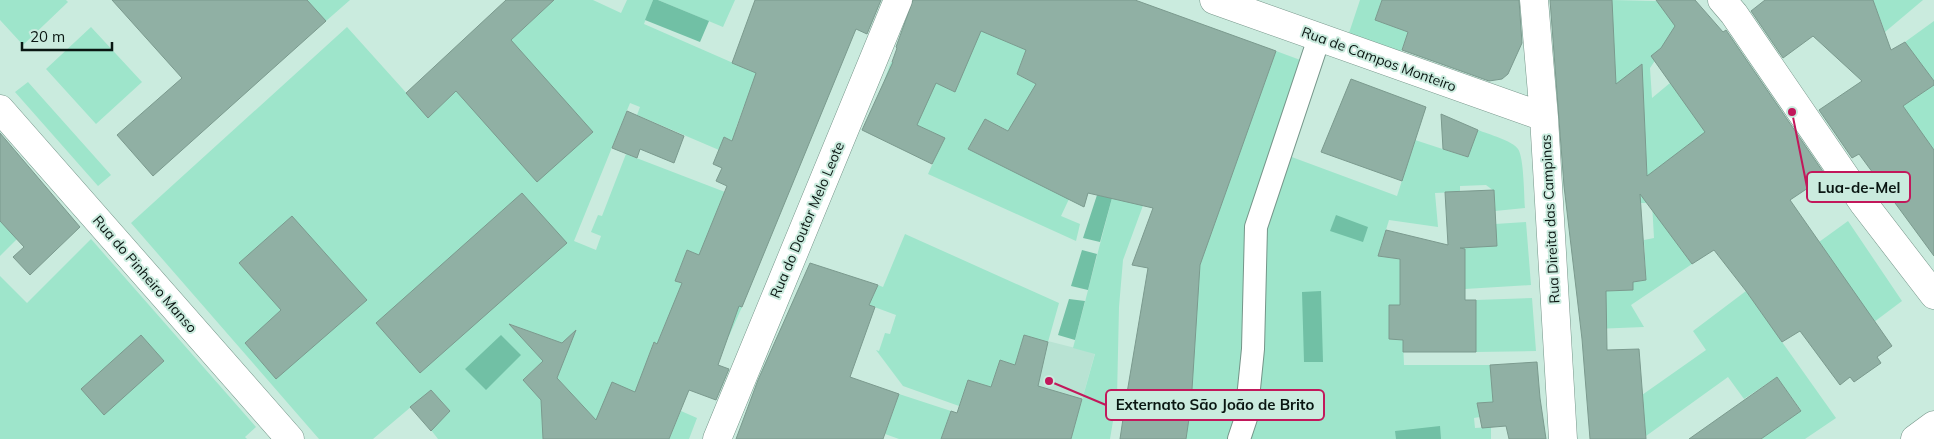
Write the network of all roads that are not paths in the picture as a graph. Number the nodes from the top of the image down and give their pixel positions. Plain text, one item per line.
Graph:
1 (898, 0) edge
2 (1214, 0) edge
3 (1534, 0) edge
4 (1722, 0) edge
5 (1319, 38) junction
6 (0, 109) edge
7 (1544, 117) junction
8 (1934, 294) edge
9 (1934, 425) edge
10 (290, 439) edge
11 (717, 439) edge
12 (1239, 439) edge
13 (1563, 439) edge
14 (1915, 439) edge

1 - 11 street, Rua do Doutor Melo Leote
2 - 5 street, Rua de Campos Monteiro
3 - 7 street, Rua Direita das Campinas
4 - 8 street
5 - 7 street, Rua de Campos Monteiro
5 - 12 street
6 - 10 street, Rua do Pinheiro Manso
7 - 13 street, Rua Direita das Campinas
9 - 14 street

